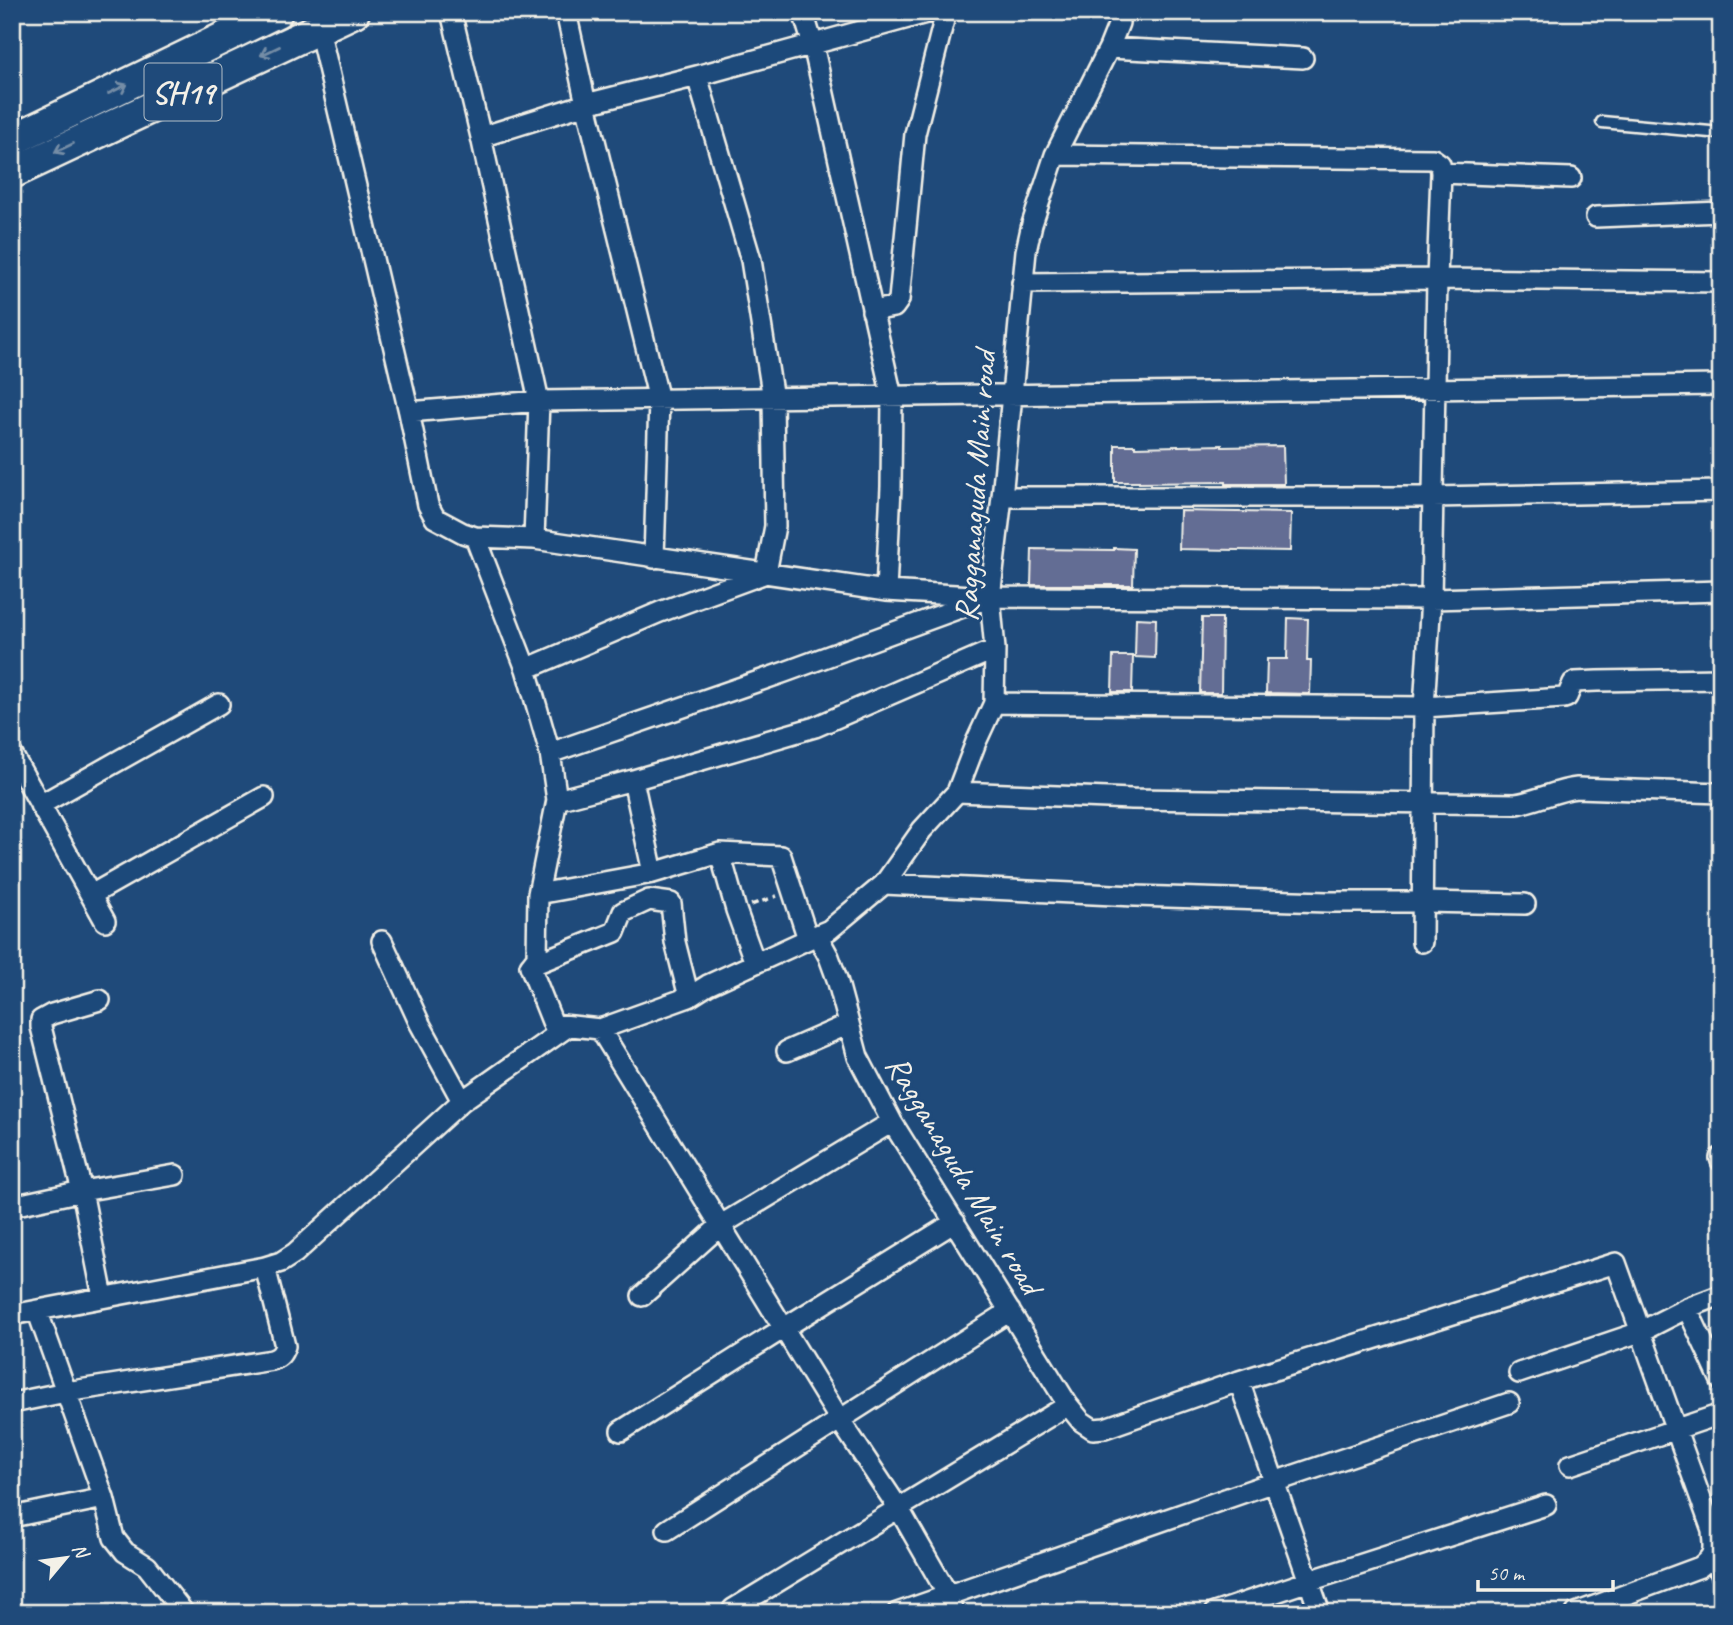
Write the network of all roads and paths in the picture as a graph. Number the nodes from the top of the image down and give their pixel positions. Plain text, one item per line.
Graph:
1 (277, 12) edge
2 (354, 12) edge
3 (451, 12) edge
4 (566, 12) edge
5 (803, 12) edge
6 (930, 12) edge
7 (946, 12) edge
8 (1119, 12) edge
9 (318, 29) junction
10 (813, 45) junction
11 (1108, 48) junction
12 (1303, 58) dead end
13 (697, 76) junction
14 (586, 104) junction
15 (1602, 122) dead end
16 (1721, 133) edge
17 (481, 137) junction
18 (12, 140) edge
19 (1055, 155) junction
20 (12, 173) edge
21 (1441, 173) junction
22 (1570, 178) dead end
23 (1721, 212) edge
24 (1597, 218) dead end
25 (1437, 279) junction
26 (1721, 282) edge
27 (1021, 283) junction
28 (872, 311) junction
29 (1721, 385) edge
30 (1435, 388) junction
31 (1013, 395) junction
32 (892, 397) junction
33 (773, 399) junction
34 (659, 400) junction
35 (539, 401) junction
36 (409, 412) junction
37 (1721, 491) edge
38 (1002, 497) junction
39 (1433, 497) junction
40 (475, 537) junction
41 (534, 539) junction
42 (654, 558) junction
43 (766, 573) junction
44 (886, 591) junction
45 (1721, 591) edge
46 (990, 597) junction
47 (1431, 599) junction
48 (995, 649) junction
49 (526, 669) junction
50 (1721, 679) edge
51 (994, 703) junction
52 (219, 704) dead end
53 (1424, 707) junction
54 (550, 753) junction
55 (12, 754) edge
56 (634, 780) junction
57 (957, 792) junction
58 (1721, 793) edge
59 (264, 797) dead end
60 (557, 800) junction
61 (1423, 802) junction
62 (40, 805) junction
63 (720, 853) junction
64 (653, 873) junction
65 (884, 884) junction
66 (793, 891) junction
67 (538, 894) junction
68 (91, 895) junction
69 (1422, 902) junction
70 (1525, 904) dead end
71 (736, 910) junction
72 (105, 921) dead end
73 (813, 937) junction
74 (382, 941) dead end
75 (1422, 942) dead end
76 (755, 963) junction
77 (530, 966) junction
78 (689, 997) junction
79 (100, 1000) dead end
80 (849, 1024) junction
81 (569, 1026) junction
82 (600, 1029) junction
83 (787, 1051) dead end
84 (462, 1101) junction
85 (892, 1122) junction
86 (175, 1175) dead end
87 (82, 1191) junction
88 (12, 1206) edge
89 (956, 1222) junction
90 (721, 1225) junction
91 (265, 1267) junction
92 (1721, 1295) edge
93 (642, 1296) dead end
94 (103, 1297) junction
95 (1687, 1308) junction
96 (37, 1310) junction
97 (1010, 1311) junction
98 (12, 1315) edge
99 (784, 1328) junction
100 (1640, 1332) junction
101 (1519, 1373) dead end
102 (1239, 1381) junction
103 (1721, 1381) edge
104 (66, 1392) junction
105 (12, 1403) edge
106 (1509, 1403) dead end
107 (1068, 1405) junction
108 (1721, 1414) edge
109 (841, 1420) junction
110 (1676, 1430) junction
111 (621, 1431) dead end
112 (1570, 1465) dead end
113 (1274, 1482) junction
114 (104, 1498) junction
115 (1546, 1505) dead end
116 (899, 1509) junction
117 (12, 1517) edge
118 (1716, 1528) edge
119 (667, 1530) dead end
120 (1713, 1554) junction
121 (1721, 1574) edge
122 (1309, 1581) junction
123 (950, 1604) edge
124 (733, 1609) dead end
125 (184, 1613) edge
126 (897, 1613) edge
127 (1214, 1613) edge
128 (1320, 1613) edge
129 (1576, 1613) edge

18 -> 1 main road, SH19
2 - 9 main road, SH19
3 - 17 street
4 - 14 street
5 - 10 street
6 - 10 street
7 - 28 street
8 - 11 street, Ragganaguda Main road
9 -> 20 main road, SH19
9 - 36 street
10 - 13 street
10 - 28 street
11 - 12 street
11 - 19 street, Ragganaguda Main road
13 - 14 street
13 - 33 street
14 - 17 street
14 - 34 street
15 - 16 lane
17 - 35 street
19 - 21 street
19 - 27 street, Ragganaguda Main road
21 - 22 street
21 - 25 street
23 - 24 street
25 - 26 street
25 - 27 street
25 - 30 street
27 - 31 street, Ragganaguda Main road
28 - 32 street
29 - 30 street
30 - 31 street
30 - 39 street
31 - 32 street
31 - 38 street, Ragganaguda Main road
32 - 33 street
32 - 44 street
33 - 34 street
33 - 43 street
34 - 35 street
34 - 42 street
35 - 36 street
35 - 41 street
36 - 40 street
37 - 39 street
38 - 39 street
38 - 46 street, Ragganaguda Main road
39 - 47 street
40 - 41 street
40 - 49 street
41 - 42 street
42 - 43 street
43 - 44 street
43 - 49 street
44 - 46 street
45 - 47 street
46 - 47 street
46 - 48 street, Ragganaguda Main road
46 - 54 street
47 - 53 street
48 - 51 street, Ragganaguda Main road
48 - 56 street
49 - 54 street
50 - 53 street
51 - 53 street
51 - 57 street, Ragganaguda Main road
52 - 62 street
53 - 61 street
54 - 60 street
55 - 62 street
56 - 60 street
56 - 64 street
57 - 61 street
57 - 65 street, Ragganaguda Main road
58 - 61 street
59 - 68 street
60 - 67 street
61 - 69 street
62 - 68 street
63 - 64 street
63 - 66 street
63 - 71 street
64 - 67 street
65 - 69 street
65 - 73 street, Ragganaguda Main road
66 - 71 path
66 - 73 street
67 - 77 street
68 - 72 street
69 - 70 street
69 - 75 street
71 - 76 street
73 - 76 street
73 - 80 street, Ragganaguda Main road
74 - 84 street
76 - 78 street
77 - 78 street
77 - 81 street
78 - 82 street
79 - 87 street
80 - 83 street
80 - 85 street, Ragganaguda Main road
81 - 82 street
81 - 84 street
82 - 90 street
84 - 91 street
85 - 89 street, Ragganaguda Main road
85 - 90 street
86 - 87 street
87 - 88 street
87 - 94 street
89 - 97 street, Ragganaguda Main road
89 - 99 street
90 - 93 street
90 - 99 street
91 - 94 street
91 - 104 street
92 - 95 street
94 - 96 street
95 - 100 street
95 - 103 street
96 - 98 street
96 - 104 street
97 - 107 street, Ragganaguda Main road
97 - 109 street
99 - 109 street
99 - 111 street
100 - 101 street
100 - 102 street
100 - 110 street
102 - 107 street, Ragganaguda Main road
102 - 113 street
104 - 105 street
104 - 114 street
106 - 113 street
107 - 116 street
108 - 110 street
109 - 116 street
109 - 119 street
110 - 112 street
110 - 118 street
113 - 122 street
113 - 123 street
114 - 117 street
114 - 125 street
115 - 122 street
116 - 123 street
116 - 124 street
118 - 120 street
120 - 121 street
120 - 129 street
122 - 127 street
122 - 128 street
123 - 126 street

